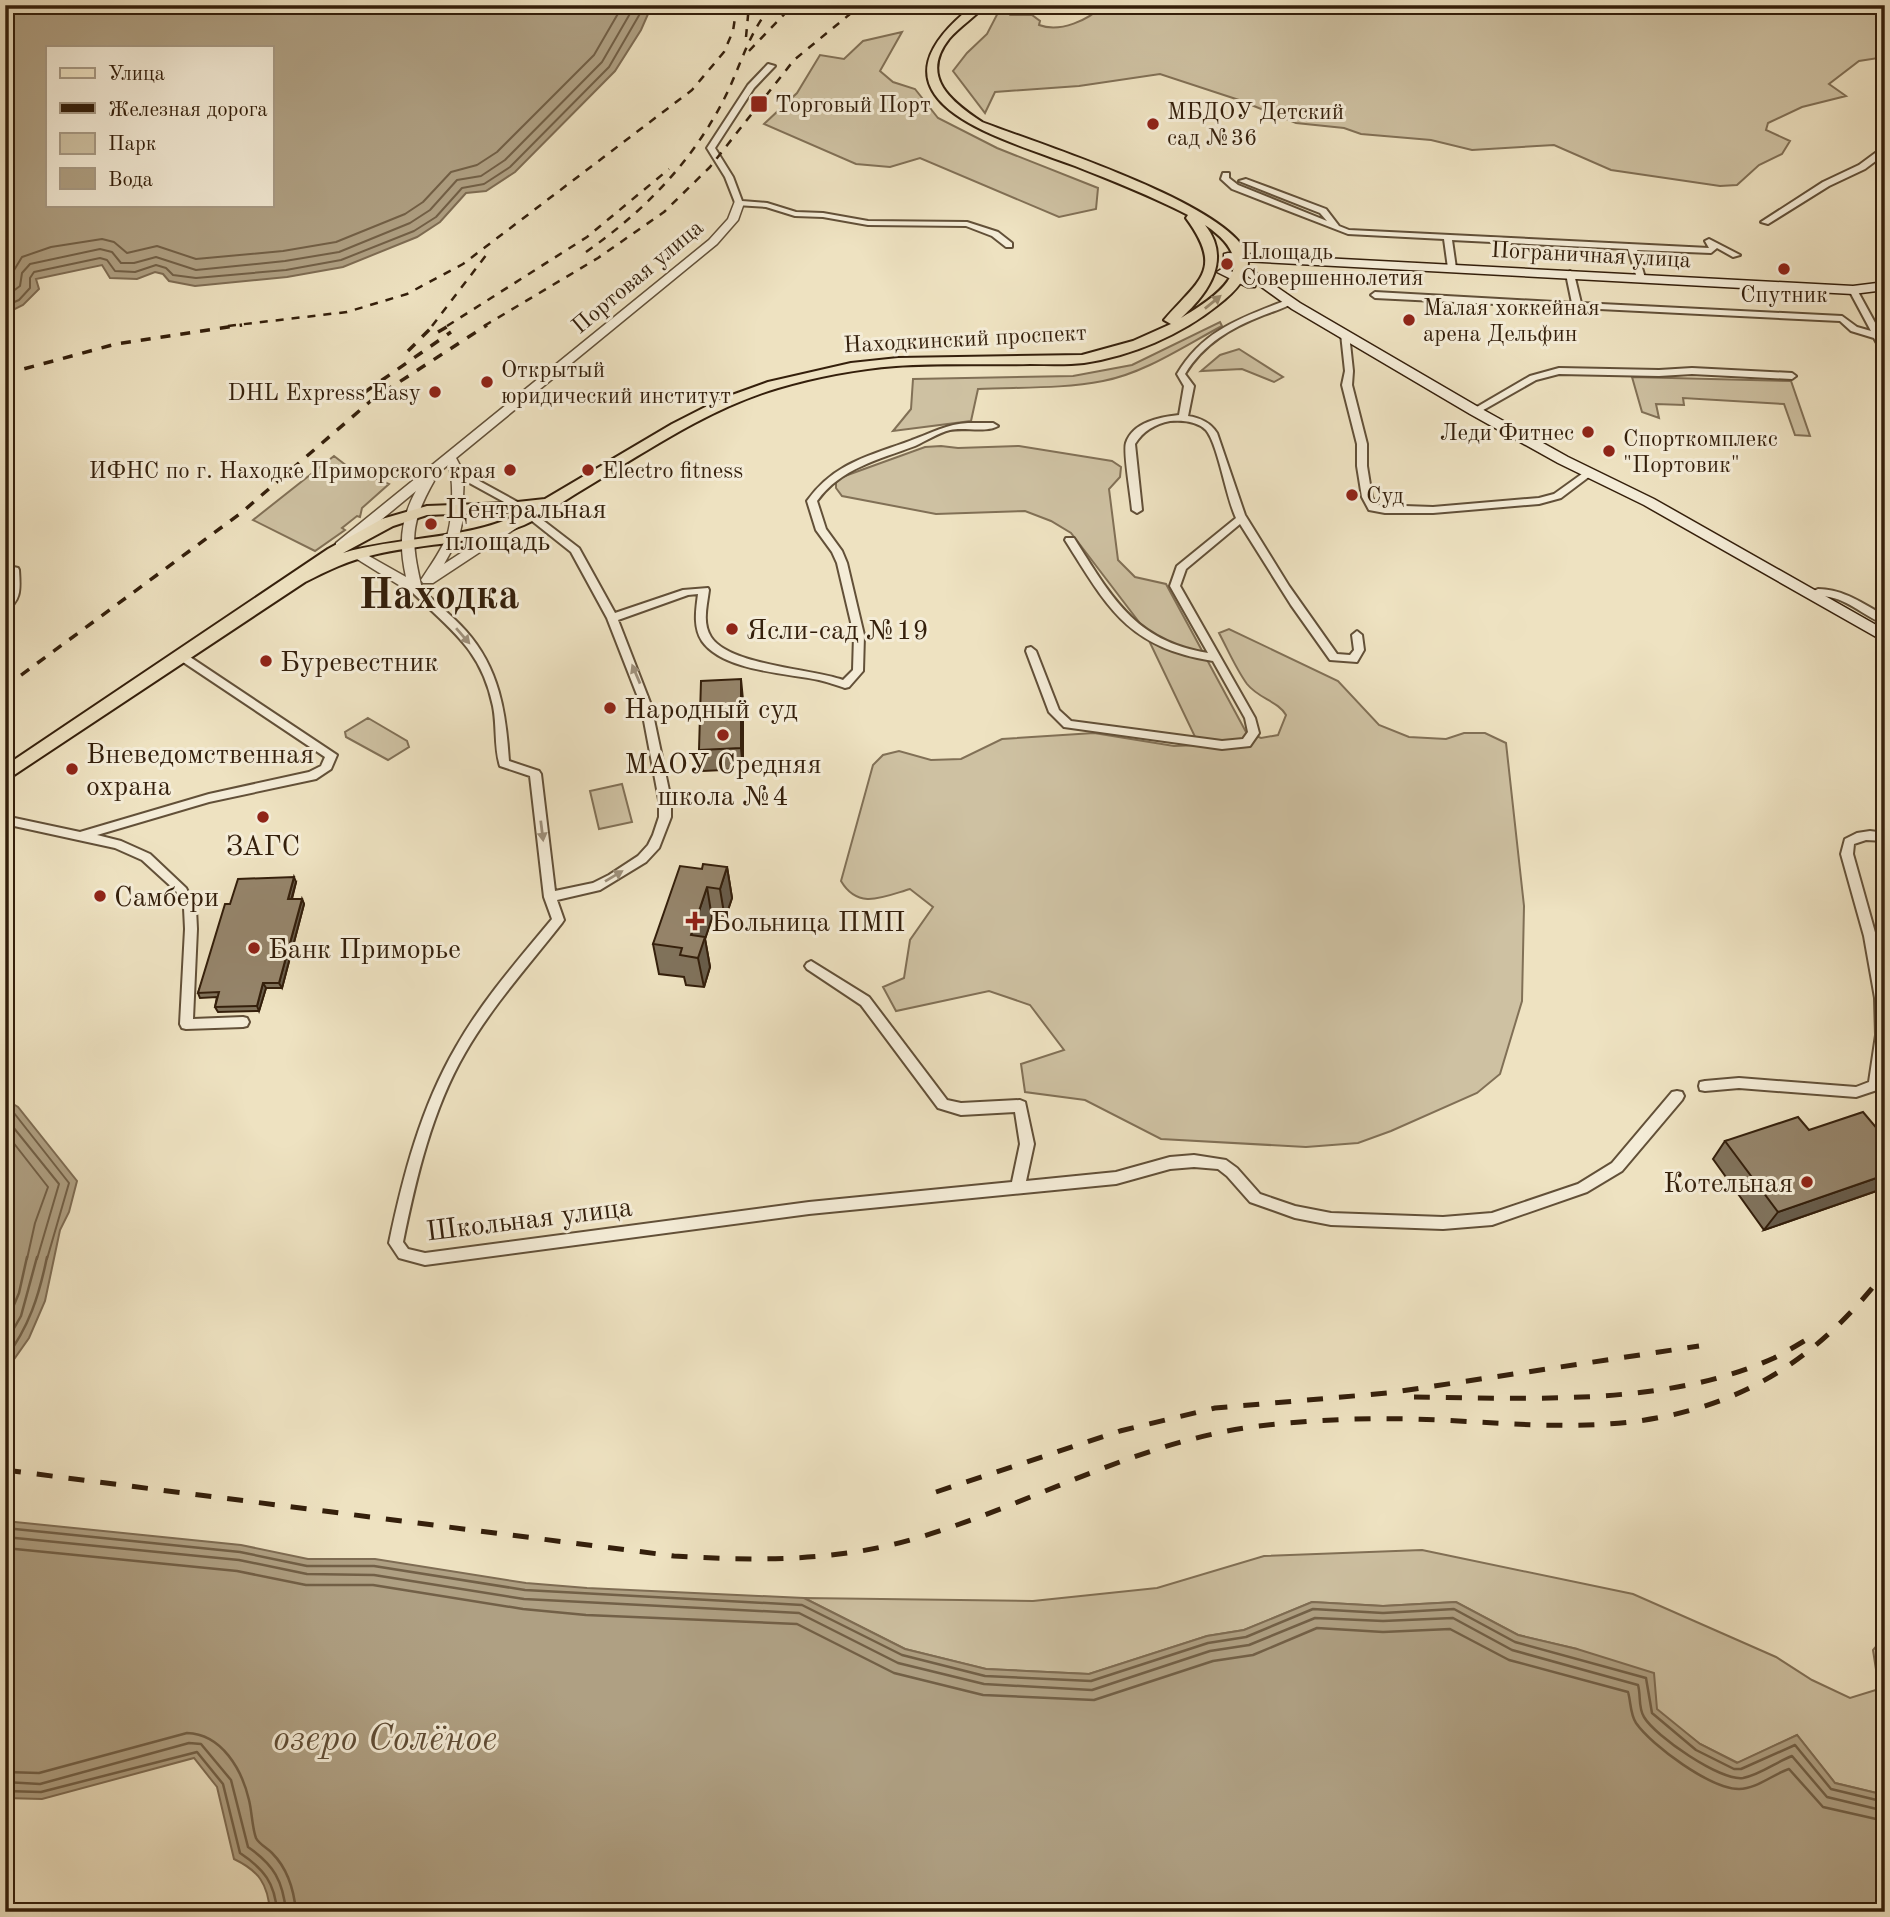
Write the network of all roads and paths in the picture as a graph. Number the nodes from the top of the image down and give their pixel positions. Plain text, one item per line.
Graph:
1 (981, 5) edge
2 (771, 66) dead end
3 (751, 87) joint
4 (1885, 150) edge
5 (1157, 194) junction
6 (739, 203) junction
7 (1765, 222) dead end
8 (1336, 227) junction
9 (1448, 237) junction
10 (1009, 245) dead end
11 (1632, 247) junction
12 (1736, 255) dead end
13 (1237, 265) junction
14 (1217, 268) junction
15 (1452, 268) junction
16 (1570, 274) junction
17 (1641, 278) junction
18 (1884, 288) edge
19 (1853, 290) junction
20 (1375, 295) dead end
21 (1285, 299) junction
22 (1577, 305) junction
23 (1345, 334) junction
24 (1877, 336) junction
25 (1132, 346) junction
26 (1885, 350) edge
27 (1792, 376) dead end
28 (1475, 411) junction
29 (1183, 416) junction
30 (993, 426) dead end
31 (450, 457) junction
32 (435, 470) junction
33 (458, 473) junction
34 (1589, 473) junction
35 (1137, 510) dead end
36 (523, 514) junction
37 (1242, 517) junction
38 (408, 520) junction
39 (455, 523) junction
40 (1070, 540) dead end
41 (429, 541) junction
42 (405, 544) junction
43 (336, 550) junction
44 (355, 554) junction
45 (5, 568) edge
46 (299, 578) junction
47 (428, 580) junction
48 (415, 589) junction
49 (1810, 595) junction
50 (5, 608) edge
51 (612, 618) junction
52 (1885, 621) edge
53 (1357, 635) dead end
54 (1885, 637) edge
55 (1031, 651) dead end
56 (181, 655) junction
57 (1214, 658) junction
58 (845, 684) joint
59 (5, 775) edge
60 (5, 820) edge
61 (81, 836) junction
62 (1885, 837) edge
63 (550, 897) junction
64 (811, 966) dead end
65 (243, 1022) dead end
66 (1705, 1086) dead end
67 (1677, 1096) dead end
68 (1018, 1186) junction

1 - 5 main road
2 - 3 street
3 - 6 street
4 - 7 street
5 - 13 main road
5 - 14 main road
6 - 10 street
6 - 31 street, Портовая улица
8 - 8 street
8 - 9 street
9 - 11 street
9 - 15 street
11 - 12 street
11 - 17 street
13 - 14 main road
13 - 15 main road, Пограничная улица
13 - 21 main road
25 -> 13 main road
14 - 25 main road
15 - 16 main road, Пограничная улица
16 - 17 main road, Пограничная улица
16 - 22 street
17 - 19 main road, Пограничная улица
18 - 19 main road, Пограничная улица
19 - 24 street
20 - 22 street
21 - 23 main road
21 - 29 street
22 - 24 street
23 - 28 main road
23 - 34 street
24 - 26 street
25 - 36 main road, Находкинский проспект
27 - 28 street
28 - 34 main road
29 - 35 street
29 - 37 street
30 - 58 street
31 - 32 street, Портовая улица
31 - 33 street
32 - 38 street
32 - 43 street, Портовая улица
33 - 36 street
33 - 39 street
34 - 49 main road
36 - 39 main road, Находкинский проспект
36 - 39 main road, Находкинский проспект
36 - 47 street
36 - 51 street
37 - 53 street
37 - 57 street
38 - 39 main road, Находкинский проспект
38 - 41 main road
38 - 42 street
38 - 43 main road, Находкинский проспект
39 - 41 main road, Находкинский проспект
39 - 47 street
40 - 57 street
41 - 42 main road, Находкинский проспект
42 - 44 main road, Находкинский проспект
42 - 48 street
43 - 46 main road, Находкинский проспект
44 - 46 main road, Находкинский проспект
44 - 48 street
45 - 50 street
46 - 56 main road, Находкинский проспект
47 - 48 street
48 -> 63 street
49 - 52 street
49 - 54 main road
51 - 58 street
63 -> 51 street
55 - 57 street
56 - 59 main road, Находкинский проспект
56 - 61 street
60 - 61 street
61 - 65 street
62 - 66 street
63 - 68 street, Школьная улица
64 - 68 street
67 - 68 street

